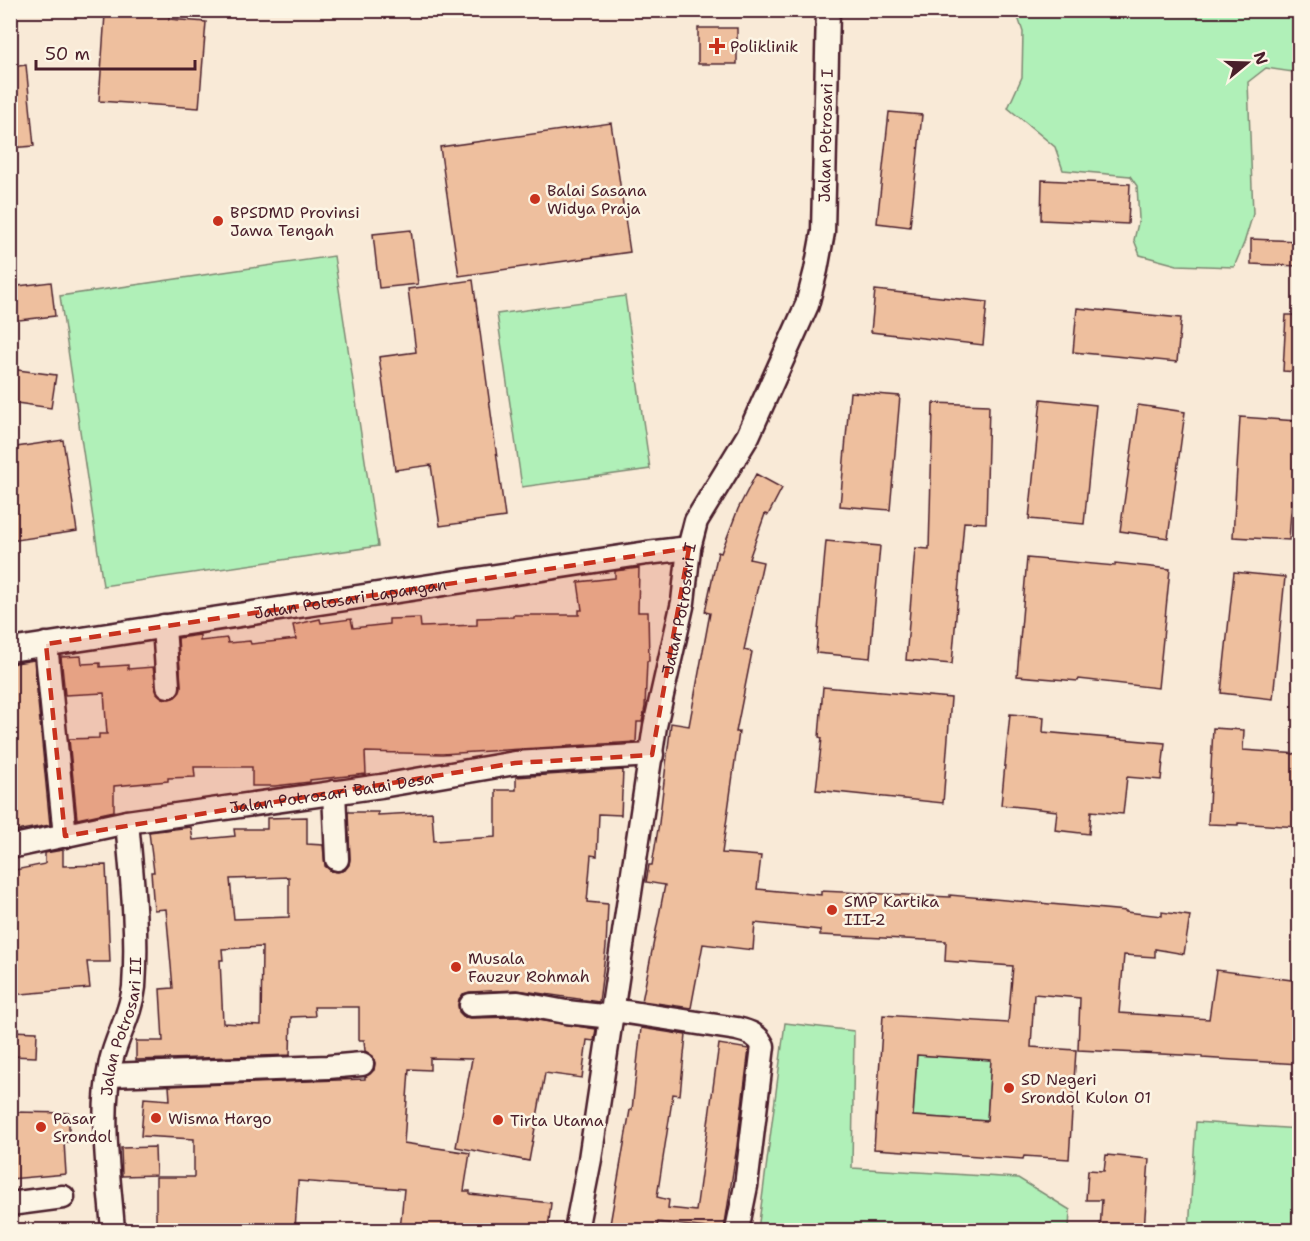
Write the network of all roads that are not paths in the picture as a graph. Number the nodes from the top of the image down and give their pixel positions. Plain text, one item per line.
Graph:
1 (828, 10) edge
2 (689, 548) junction
3 (164, 626) junction
4 (46, 644) junction
5 (10, 650) edge
6 (168, 686) dead end
7 (652, 755) junction
8 (334, 792) junction
9 (127, 822) junction
10 (65, 836) junction
11 (10, 847) edge
12 (337, 859) dead end
13 (471, 1005) dead end
14 (612, 1014) junction
15 (362, 1064) dead end
16 (109, 1075) junction
17 (63, 1197) dead end
18 (10, 1204) edge
19 (113, 1230) edge
20 (576, 1230) edge
21 (737, 1230) edge

1 - 2 street, Jalan Potrosari I
2 - 3 street, Jalan Potosari Lapangan
2 - 7 street, Jalan Potrosari I
3 - 4 street, Jalan Potosari Lapangan
3 - 6 street
4 - 5 street, Jalan Potosari Lapangan
4 - 10 street
7 - 8 street, Jalan Potrosari Balai Desa
7 - 14 street, Jalan Potrosari I
8 - 9 street, Jalan Potrosari Balai Desa
8 - 12 street
9 - 10 street, Jalan Potrosari Balai Desa
9 - 16 street, Jalan Potrosari II
10 - 11 street, Jalan Potrosari Balai Desa
13 - 14 street
14 - 20 street, Jalan Potrosari I
14 - 21 street
15 - 16 street
16 - 19 street, Jalan Potrosari II
17 - 18 street

